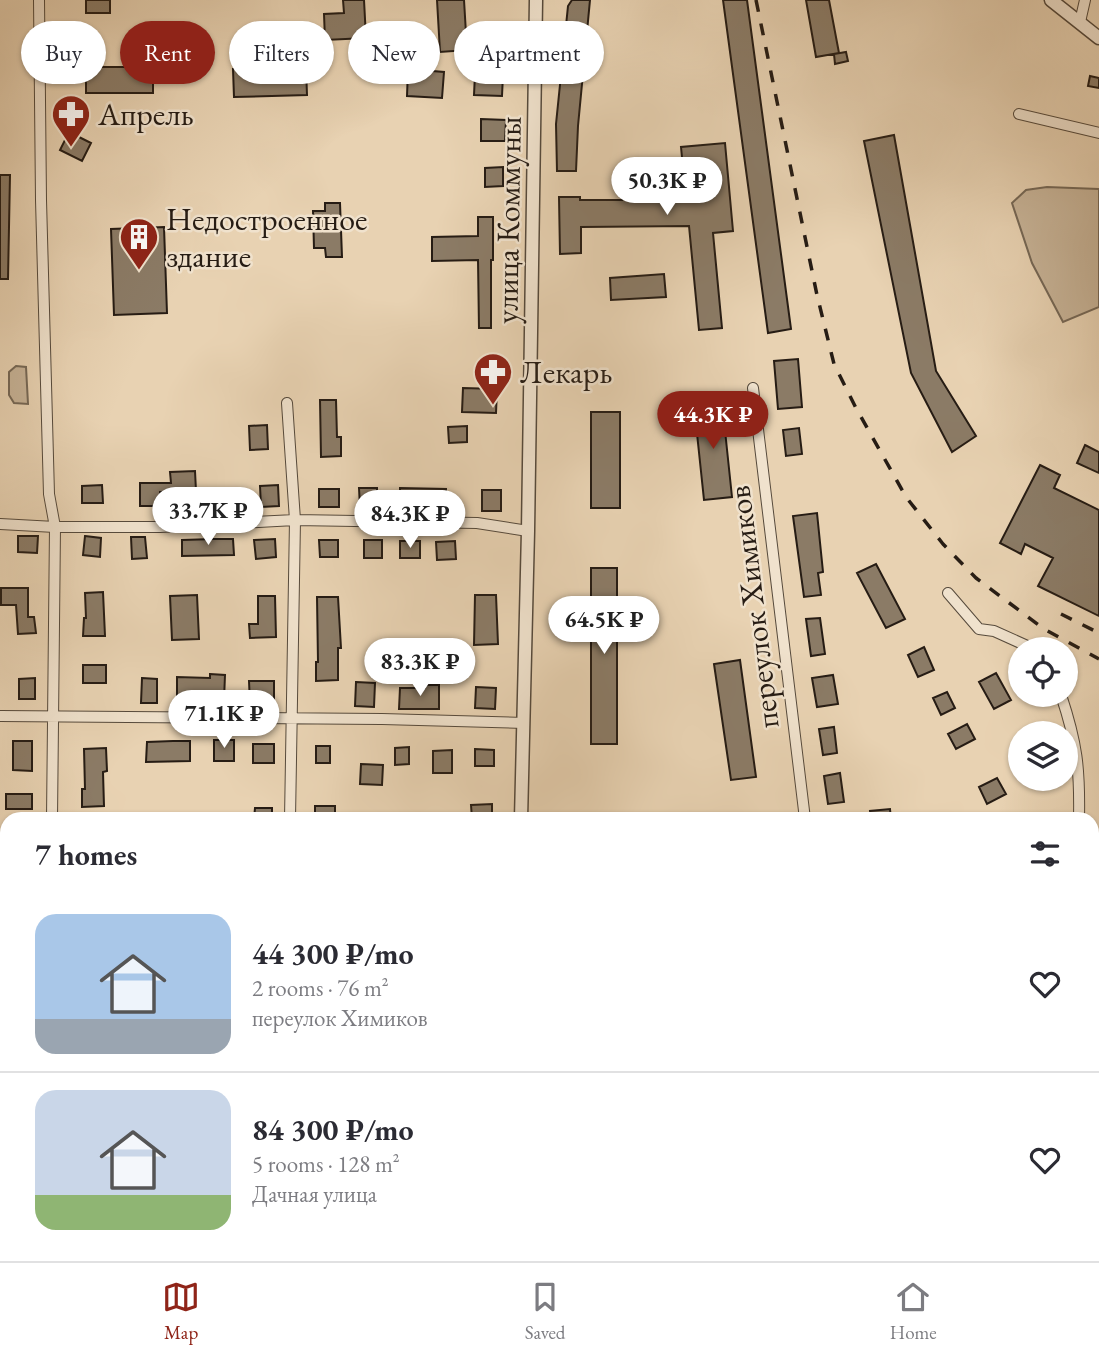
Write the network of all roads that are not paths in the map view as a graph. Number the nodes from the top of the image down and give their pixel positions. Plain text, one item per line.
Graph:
1 (39, 0) edge
2 (536, 0) edge
3 (1052, 0) edge
4 (1085, 0) edge
5 (1080, 22) junction
6 (1099, 38) edge
7 (1019, 114) dead end
8 (1099, 133) edge
9 (753, 388) dead end
10 (287, 403) dead end
11 (295, 520) junction
12 (0, 524) edge
13 (55, 527) junction
14 (528, 531) junction
15 (948, 593) dead end
16 (1008, 637) edge
17 (1065, 707) edge
18 (0, 716) edge
19 (52, 718) junction
20 (291, 719) junction
21 (524, 723) junction
22 (51, 812) edge
23 (290, 812) edge
24 (521, 812) edge
25 (804, 812) edge
26 (1079, 812) edge

1 - 13 street
2 - 14 street, улица Коммуны
3 - 5 street
4 - 5 street
5 - 6 street
7 - 8 street
9 - 25 street, переулок Химиков
10 - 11 street
11 - 13 street
11 - 14 street
11 - 20 street
12 - 13 street
13 - 19 street
14 - 21 street, улица Коммуны
15 - 16 street
17 - 26 street
18 - 19 street
19 - 20 street
19 - 22 street
20 - 21 street
20 - 23 street
21 - 24 street, улица Коммуны

